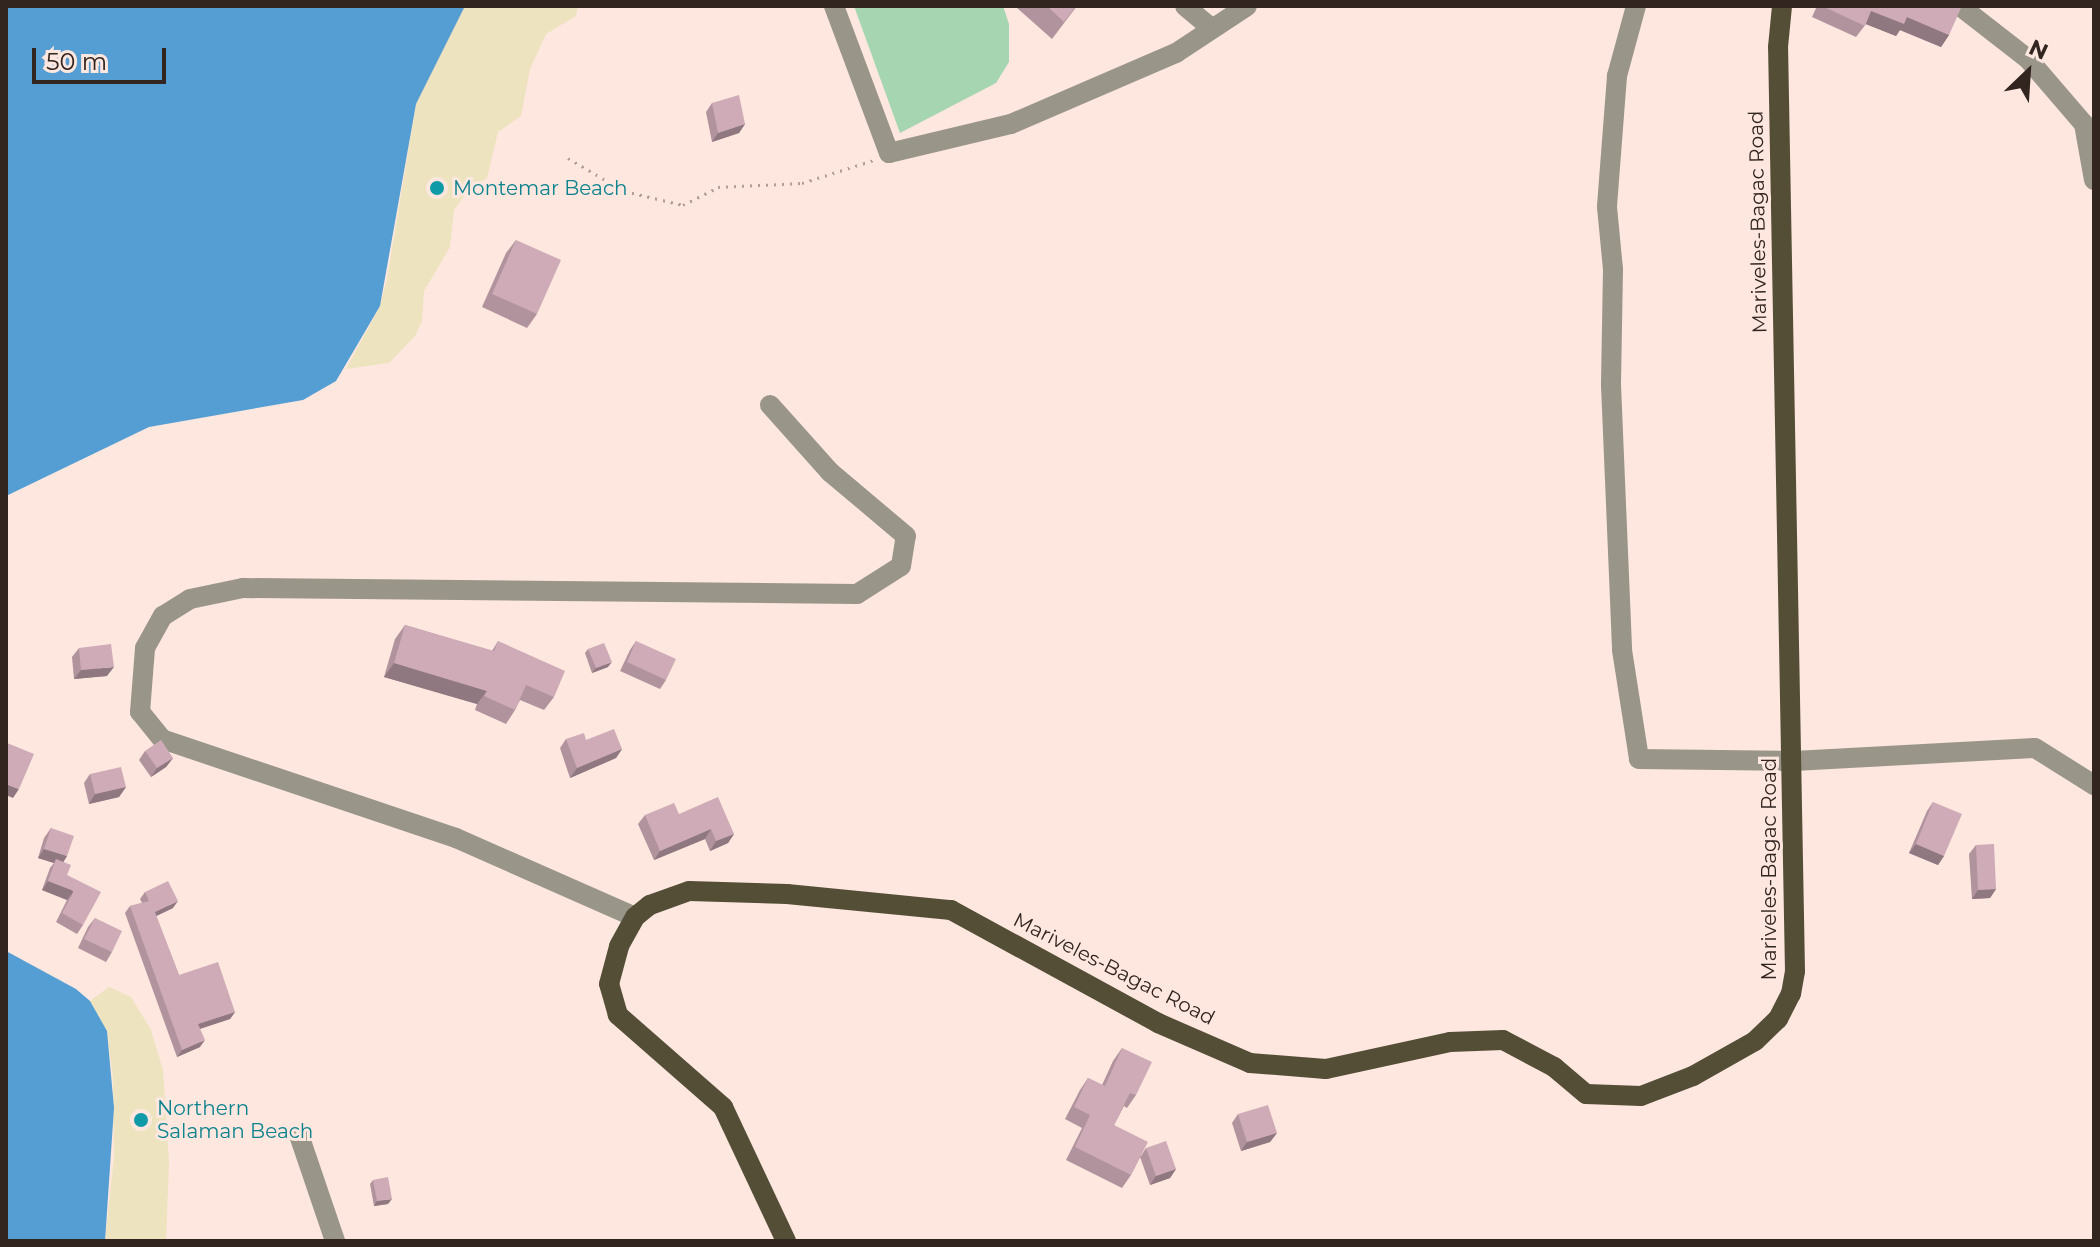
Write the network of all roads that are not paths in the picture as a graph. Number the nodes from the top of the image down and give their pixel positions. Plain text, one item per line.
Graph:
1 (834, 6) edge
2 (1185, 6) edge
3 (1247, 6) edge
4 (1636, 6) edge
5 (1782, 6) edge
6 (1960, 6) edge
7 (1211, 28) junction
8 (2094, 180) edge
9 (770, 405) dead end
10 (1794, 761) junction
11 (2094, 785) edge
12 (635, 917) junction
13 (300, 1138) dead end
14 (335, 1241) edge
15 (786, 1241) edge

1 - 7 street
2 - 7 street
3 - 7 street
4 - 10 street
5 - 10 main road, Mariveles-Bagac Road
6 - 8 street
9 - 12 street
10 - 11 street
10 - 12 main road, Mariveles-Bagac Road
12 - 15 main road
13 - 14 street

